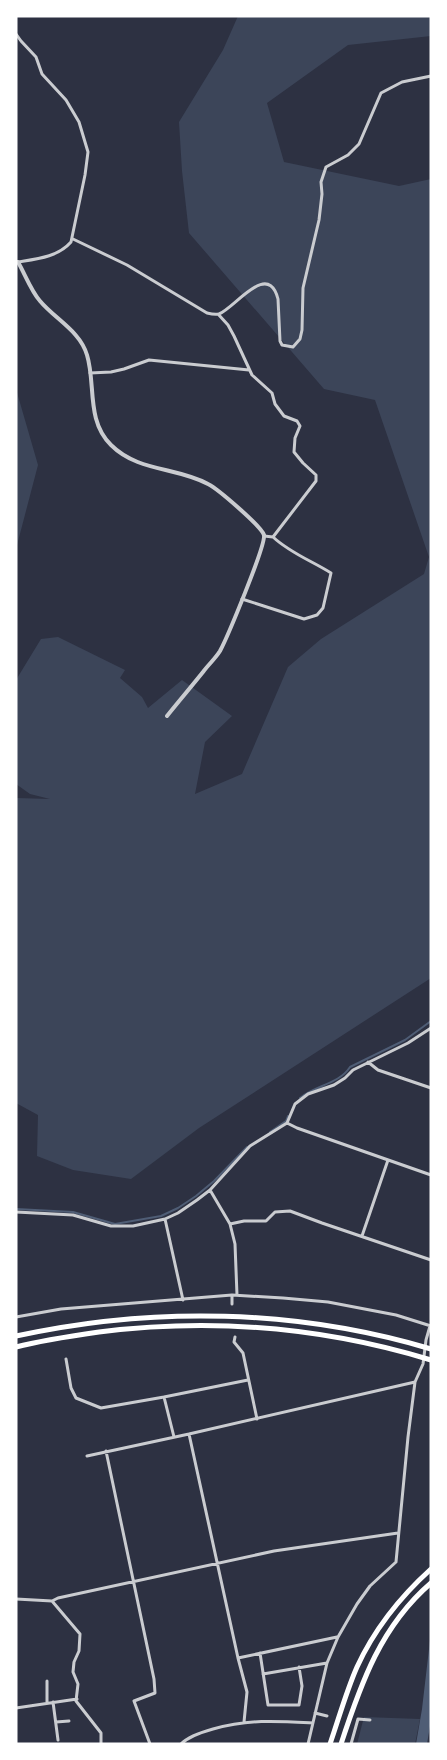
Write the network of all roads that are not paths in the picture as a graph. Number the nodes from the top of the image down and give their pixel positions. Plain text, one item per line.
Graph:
1 (16, 34) edge
2 (431, 76) edge
3 (72, 238) junction
4 (17, 262) edge
5 (218, 314) junction
6 (249, 370) junction
7 (89, 373) junction
8 (264, 536) junction
9 (273, 537) junction
10 (242, 599) junction
11 (167, 716) dead end
12 (431, 1028) edge
13 (368, 1062) junction
14 (431, 1088) edge
15 (287, 1123) junction
16 (388, 1160) junction
17 (431, 1174) edge
18 (210, 1190) junction
19 (16, 1212) edge
20 (165, 1219) junction
21 (230, 1224) junction
22 (362, 1236) junction
23 (431, 1260) edge
24 (232, 1295) junction
25 (236, 1295) junction
26 (183, 1300) junction
27 (232, 1304) dead end
28 (16, 1317) edge
29 (430, 1326) edge
30 (16, 1336) edge
31 (234, 1337) dead end
32 (16, 1347) edge
33 (431, 1349) edge
34 (66, 1359) dead end
35 (431, 1360) edge
36 (248, 1380) junction
37 (415, 1382) junction
38 (164, 1397) junction
39 (257, 1419) junction
40 (189, 1434) junction
41 (174, 1437) junction
42 (106, 1451) junction
43 (87, 1456) dead end
44 (398, 1533) junction
45 (216, 1563) junction
46 (431, 1569) edge
47 (133, 1582) junction
48 (431, 1583) edge
49 (16, 1600) edge
50 (52, 1601) junction
51 (338, 1637) junction
52 (260, 1652) junction
53 (238, 1658) junction
54 (327, 1663) junction
55 (299, 1667) junction
56 (263, 1674) junction
57 (47, 1681) dead end
58 (77, 1698) junction
59 (53, 1702) junction
60 (47, 1703) junction
61 (16, 1708) edge
62 (315, 1713) junction
63 (327, 1716) dead end
64 (370, 1720) dead end
65 (69, 1721) dead end
66 (56, 1722) junction
67 (244, 1722) junction
68 (313, 1723) junction
69 (58, 1740) dead end
70 (102, 1744) edge
71 (150, 1744) edge
72 (181, 1744) edge
73 (308, 1744) edge
74 (330, 1744) edge
75 (341, 1744) edge
76 (351, 1744) edge

1 - 3 street
2 - 5 street
3 - 4 street
3 - 5 street
4 - 7 street
5 - 6 street
6 - 7 street
6 - 9 street
7 - 8 street
8 - 9 street
8 - 10 street
9 - 10 street
10 - 11 street
12 - 13 street
13 - 14 street
13 - 15 street
15 - 16 street
15 - 18 street
16 - 17 street
16 - 22 street
18 - 20 street
18 - 21 street
19 - 20 street
20 - 26 street
21 - 22 street
21 - 25 street
22 - 23 street
24 - 25 street
24 - 26 street
24 - 27 street
25 - 29 street
26 - 28 street
29 - 37 street
30 - 33 highway
31 - 36 street
32 - 35 highway
34 - 38 street
36 - 38 street
36 - 39 street
37 - 39 street
37 - 44 street
38 - 41 street
39 - 40 street
40 - 41 street
40 - 45 street
41 - 42 street
42 - 43 street
42 - 47 street
44 - 45 street
44 - 51 street
45 - 47 street
45 - 53 street
46 - 74 highway
47 - 50 street
47 - 71 street
48 - 75 highway
49 - 50 street
50 - 58 street
51 - 52 street
51 - 54 street
52 - 53 street
52 - 56 street
53 - 67 street
54 - 55 street
54 - 62 street
55 - 56 street
55 - 56 street
57 - 60 street
58 - 59 street
58 - 70 street
59 - 60 street
59 - 66 street
60 - 61 street
62 - 63 street
62 - 68 street
64 - 76 street
65 - 66 street
66 - 69 street
67 - 68 street
67 - 72 street
68 - 73 street

